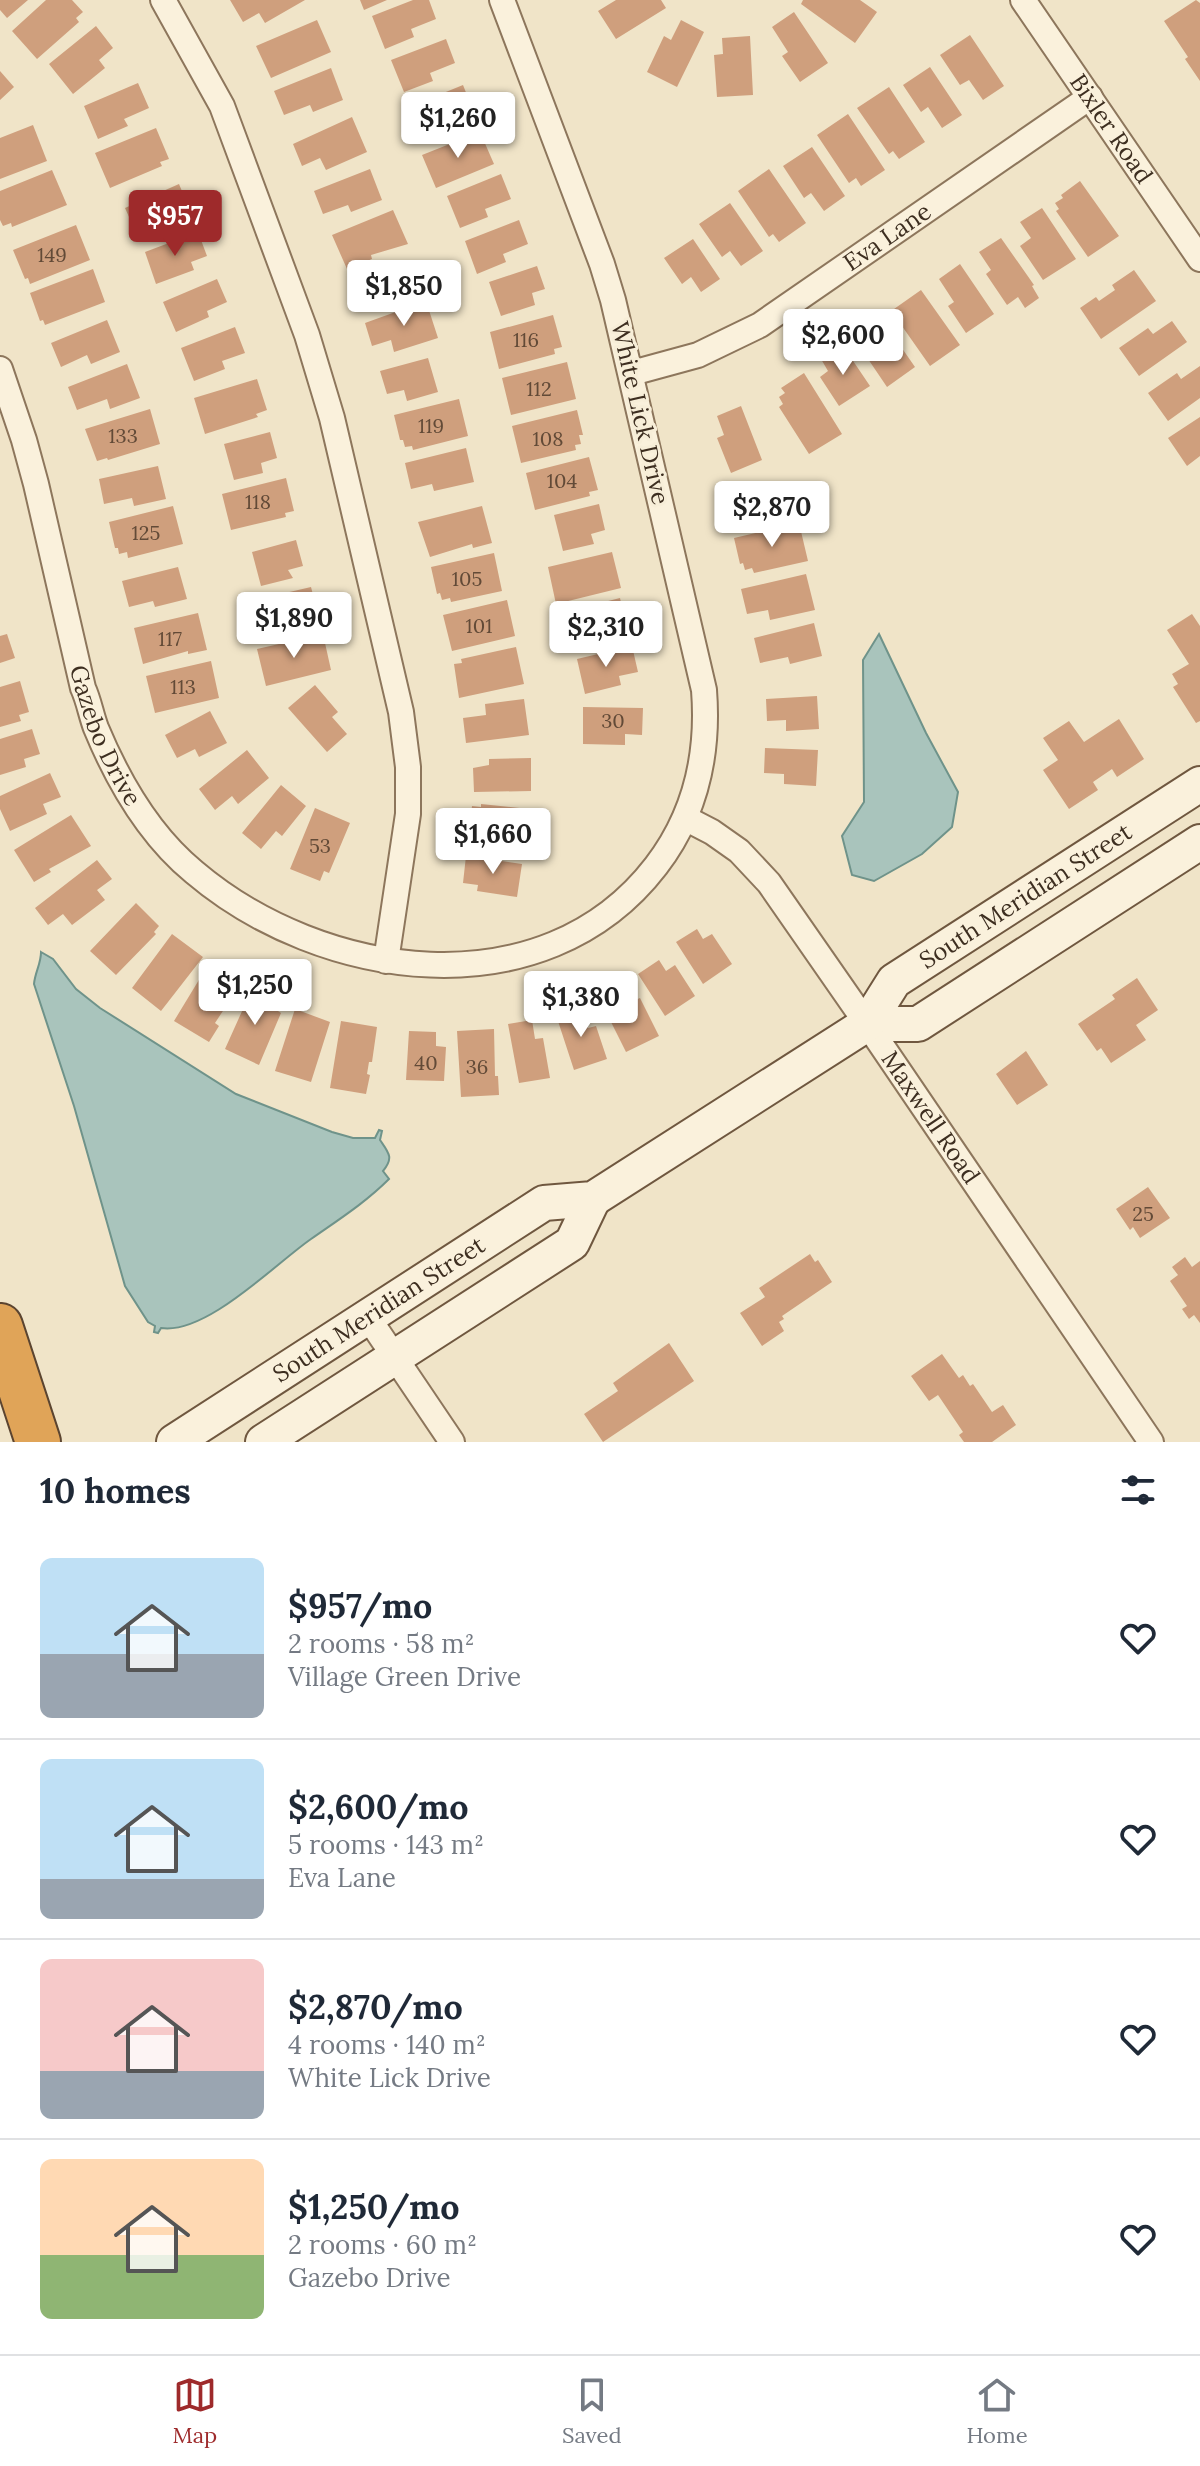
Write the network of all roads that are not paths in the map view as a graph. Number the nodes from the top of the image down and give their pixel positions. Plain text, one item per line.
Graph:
1 (163, 0) edge
2 (502, 0) edge
3 (1023, 0) edge
4 (1090, 97) junction
5 (1200, 259) edge
6 (0, 369) edge
7 (632, 373) junction
8 (1200, 784) edge
9 (685, 818) junction
10 (1200, 842) edge
11 (386, 961) junction
12 (867, 1024) junction
13 (593, 1199) junction
14 (367, 1316) junction
15 (0, 1326) edge
16 (394, 1356) junction
17 (38, 1442) edge
18 (174, 1442) edge
19 (263, 1442) edge
20 (452, 1442) edge
21 (1151, 1442) edge

1 - 11 street
2 - 7 street, White Lick Drive
3 - 4 street, Bixler Road
4 - 5 street, Bixler Road
4 - 7 street, Eva Lane
6 - 11 street, Gazebo Drive
7 - 9 street, White Lick Drive
8 - 12 main road, South Meridian Street
9 - 11 street, White Lick Drive
9 - 12 street, Maxwell Road
10 - 12 main road, South Meridian Street
12 - 13 main road, South Meridian Street
12 - 21 street, Maxwell Road
13 - 14 main road, South Meridian Street
13 - 16 main road, South Meridian Street
14 - 16 street
14 - 18 main road, South Meridian Street
15 - 17 highway
16 - 19 main road, South Meridian Street
16 - 20 street

